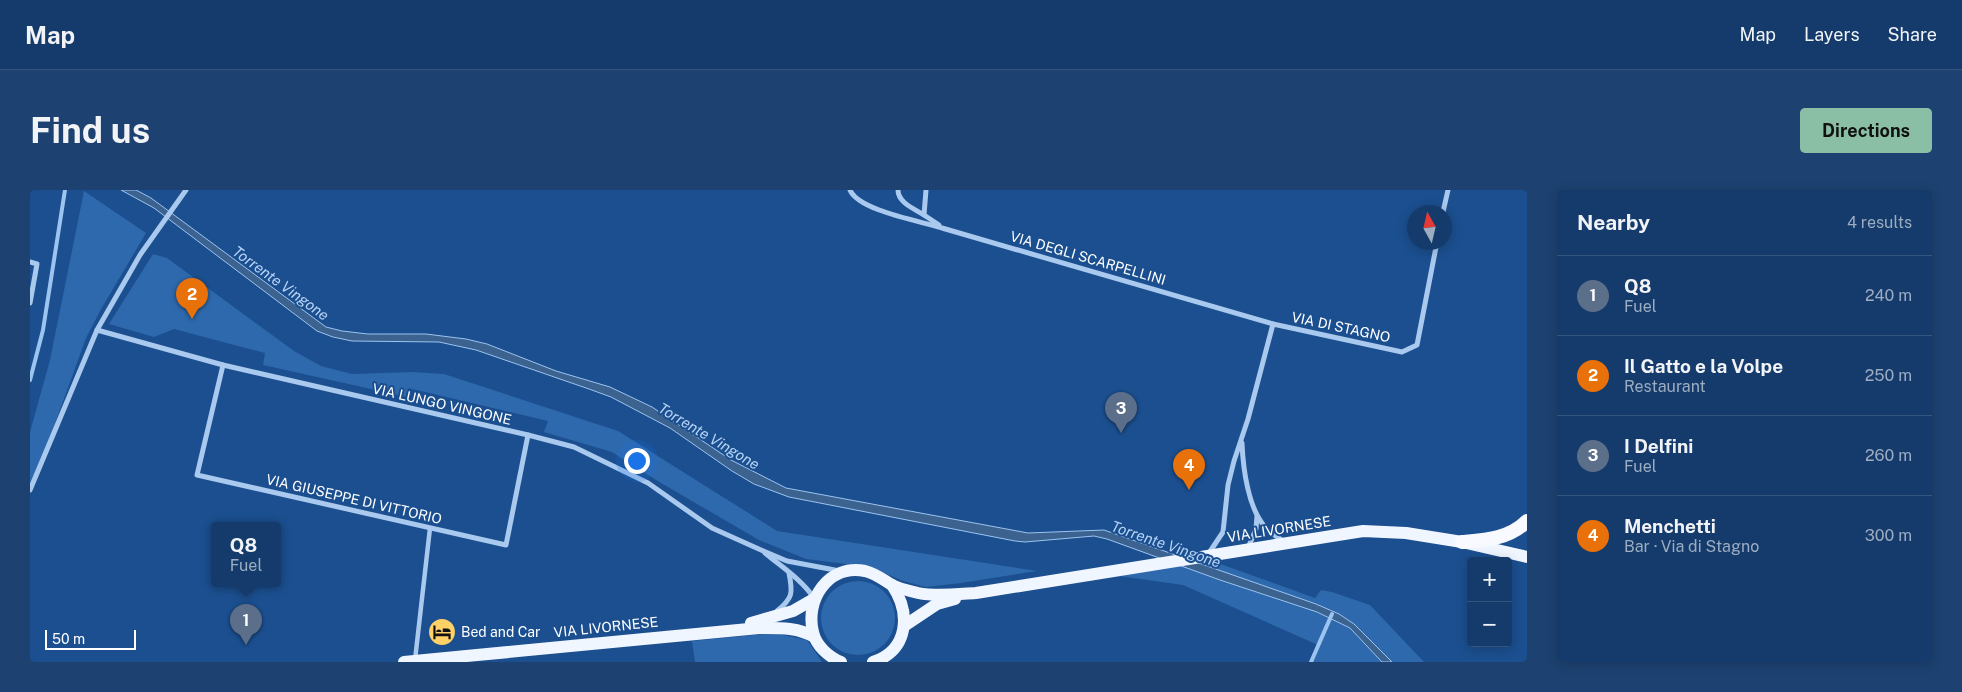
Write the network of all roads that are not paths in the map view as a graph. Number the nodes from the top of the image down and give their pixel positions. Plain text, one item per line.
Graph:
1 (186, 190) edge
2 (850, 190) edge
3 (898, 190) edge
4 (926, 190) edge
5 (1448, 190) edge
6 (1445, 205) edge
7 (924, 215) junction
8 (944, 228) junction
9 (1435, 250) edge
10 (30, 262) edge
11 (30, 303) edge
12 (1273, 324) junction
13 (97, 330) junction
14 (223, 366) junction
15 (528, 435) junction
16 (1242, 438) junction
17 (30, 490) edge
18 (1257, 516) junction
19 (1527, 521) edge
20 (430, 528) junction
21 (1286, 542) junction
22 (1462, 542) junction
23 (1248, 549) junction
24 (761, 550) junction
25 (1207, 556) junction
26 (1527, 557) edge
27 (848, 572) junction
28 (788, 573) junction
29 (892, 585) junction
30 (976, 593) junction
31 (814, 599) junction
32 (768, 618) junction
33 (904, 626) junction
34 (722, 630) junction
35 (814, 637) junction
36 (829, 658) edge
37 (409, 661) edge
38 (841, 662) edge
39 (873, 662) edge

1 - 13 street
2 - 8 street, VIA DEGLI SCARPELLINI
3 - 7 street
4 - 7 street
5 - 6 street
7 - 8 street
8 - 12 street, VIA DEGLI SCARPELLINI
9 - 12 street, VIA DI STAGNO
10 - 11 street
12 - 16 street, VIA DI STAGNO
13 - 14 street, VIA LUNGO VINGONE
13 - 17 street
14 - 15 street, VIA LUNGO VINGONE
14 - 20 street, VIA GIUSEPPE DI VITTORIO
15 - 20 street, VIA GIUSEPPE DI VITTORIO
15 - 24 street, VIA LUNGO VINGONE
16 - 18 street, VIA DI STAGNO
16 - 25 street, VIA DI STAGNO
18 - 21 street, VIA DI STAGNO
18 - 23 street, VIA DI STAGNO
19 - 22 highway
20 - 37 street
21 - 22 main road, VIA LIVORNESE
21 - 23 main road, VIA LIVORNESE
22 - 26 main road, VIA LIVORNESE
23 - 25 main road, VIA LIVORNESE
24 - 27 street, VIA LUNGO VINGONE
24 - 28 street, VIA LUNGO VINGONE
25 - 30 main road, VIA LIVORNESE
27 - 29 main road, VIA LIVORNESE
27 - 31 main road, VIA LIVORNESE
28 - 31 street, VIA LUNGO VINGONE
28 - 32 street
29 - 30 main road, VIA LIVORNESE
29 - 33 main road
30 - 33 main road, VIA LIVORNESE
31 - 32 main road, VIA LIVORNESE
31 - 35 main road
32 - 34 main road, VIA LIVORNESE
33 - 39 main road
34 - 35 main road, VIA LIVORNESE
34 - 37 main road, VIA LIVORNESE
35 - 36 main road
36 - 38 main road

